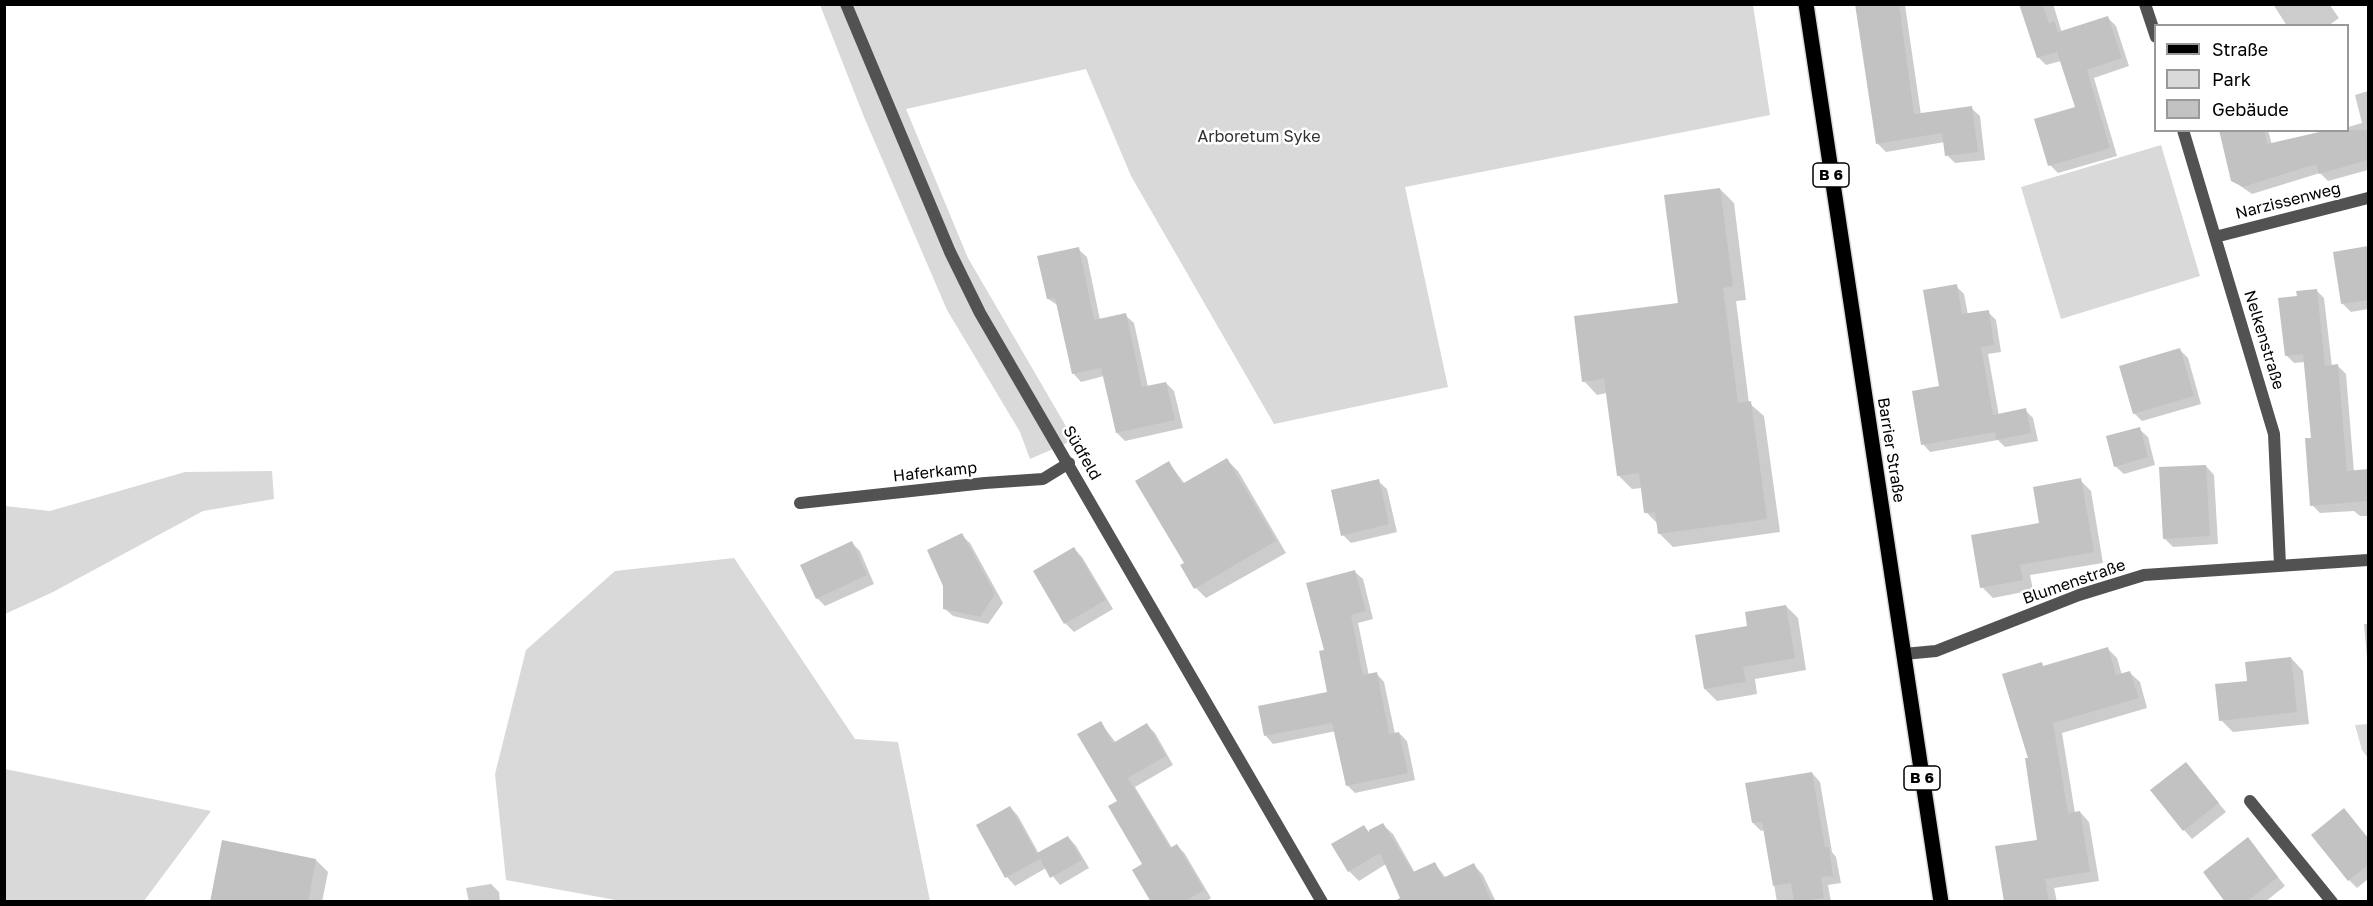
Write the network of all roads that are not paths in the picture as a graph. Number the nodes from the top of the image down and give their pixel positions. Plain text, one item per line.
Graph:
1 (846, 4) edge
2 (1806, 4) edge
3 (2147, 5) edge
4 (2154, 30) edge
5 (2184, 132) edge
6 (2368, 198) edge
7 (2215, 237) junction
8 (1069, 463) junction
9 (800, 503) dead end
10 (2368, 560) edge
11 (2280, 565) junction
12 (1904, 654) junction
13 (2250, 801) dead end
14 (1322, 902) edge
15 (1941, 902) edge
16 (2332, 902) edge

1 - 8 street, Südfeld
2 - 12 main road, Barrier Straße / B 6
3 - 4 street
5 - 7 street, Nelkenstraße
6 - 7 street, Narzissenweg
7 - 11 street, Nelkenstraße
8 - 9 street, Haferkamp
8 - 14 street, Südfeld
10 - 11 street, Blumenstraße
11 - 12 street, Blumenstraße
12 - 15 main road, Barrier Straße / B 6
13 - 16 street

